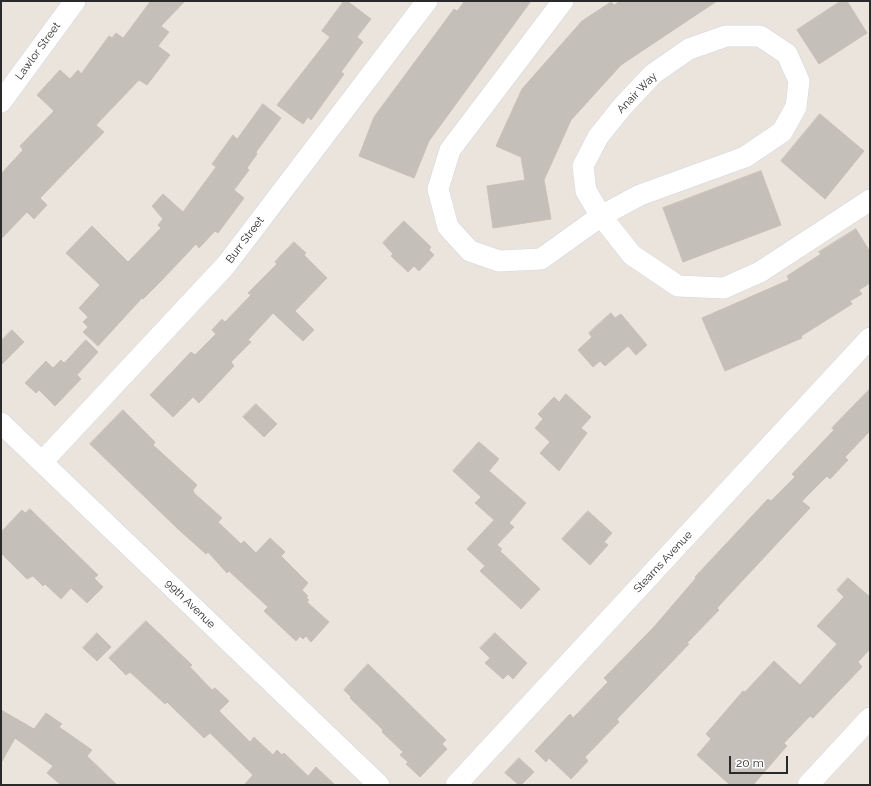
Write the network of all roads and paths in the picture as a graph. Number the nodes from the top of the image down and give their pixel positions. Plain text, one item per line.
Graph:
1 (75, 1) edge
2 (427, 1) edge
3 (562, 1) edge
4 (1, 102) edge
5 (870, 200) edge
6 (601, 216) junction
7 (870, 338) edge
8 (1, 423) edge
9 (42, 462) junction
10 (870, 718) edge
11 (379, 785) edge
12 (456, 785) edge
13 (808, 785) edge

1 - 4 street, Lawlor Street
2 - 9 street, Burr Street
3 - 6 street, Anair Way
5 - 6 street, Anair Way
6 - 6 street, Anair Way
7 - 12 street, Stearns Avenue
8 - 9 street, 99th Avenue
9 - 11 street, 99th Avenue
10 - 13 street

